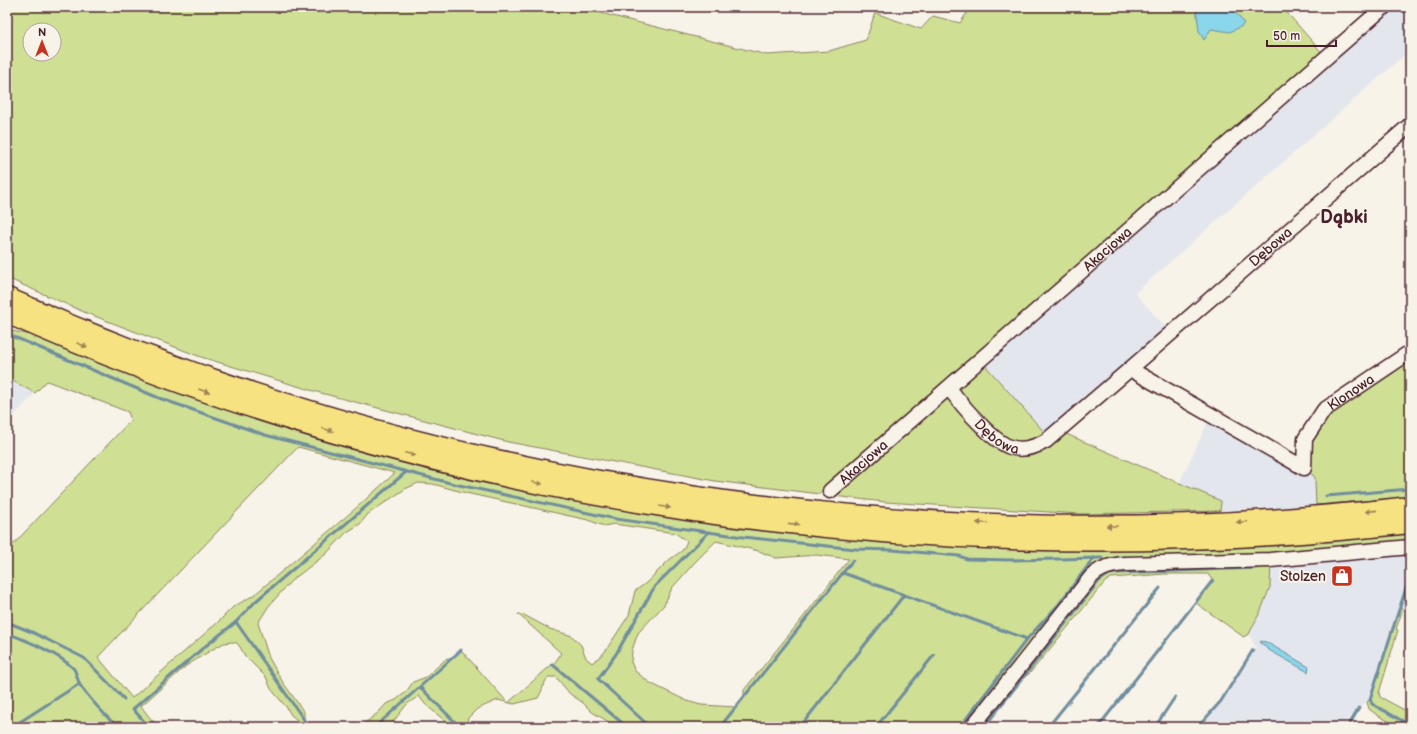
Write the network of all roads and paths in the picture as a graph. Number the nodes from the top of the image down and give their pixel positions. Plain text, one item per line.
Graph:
1 (1384, 7) edge
2 (1410, 125) edge
3 (7, 298) edge
4 (7, 313) edge
5 (7, 322) edge
6 (46, 330) junction
7 (1410, 352) edge
8 (1130, 369) junction
9 (948, 388) junction
10 (830, 492) dead end
11 (1410, 507) edge
12 (1410, 523) edge
13 (1410, 547) edge
14 (972, 727) edge

1 - 9 street, Akacjowa
2 - 8 street, Dębowa
11 -> 3 highway
4 - 6 highway
5 - 6 highway
6 -> 12 highway
7 - 8 street, Klonowa
8 - 9 street, Dębowa
9 - 10 street, Akacjowa
13 - 14 street

